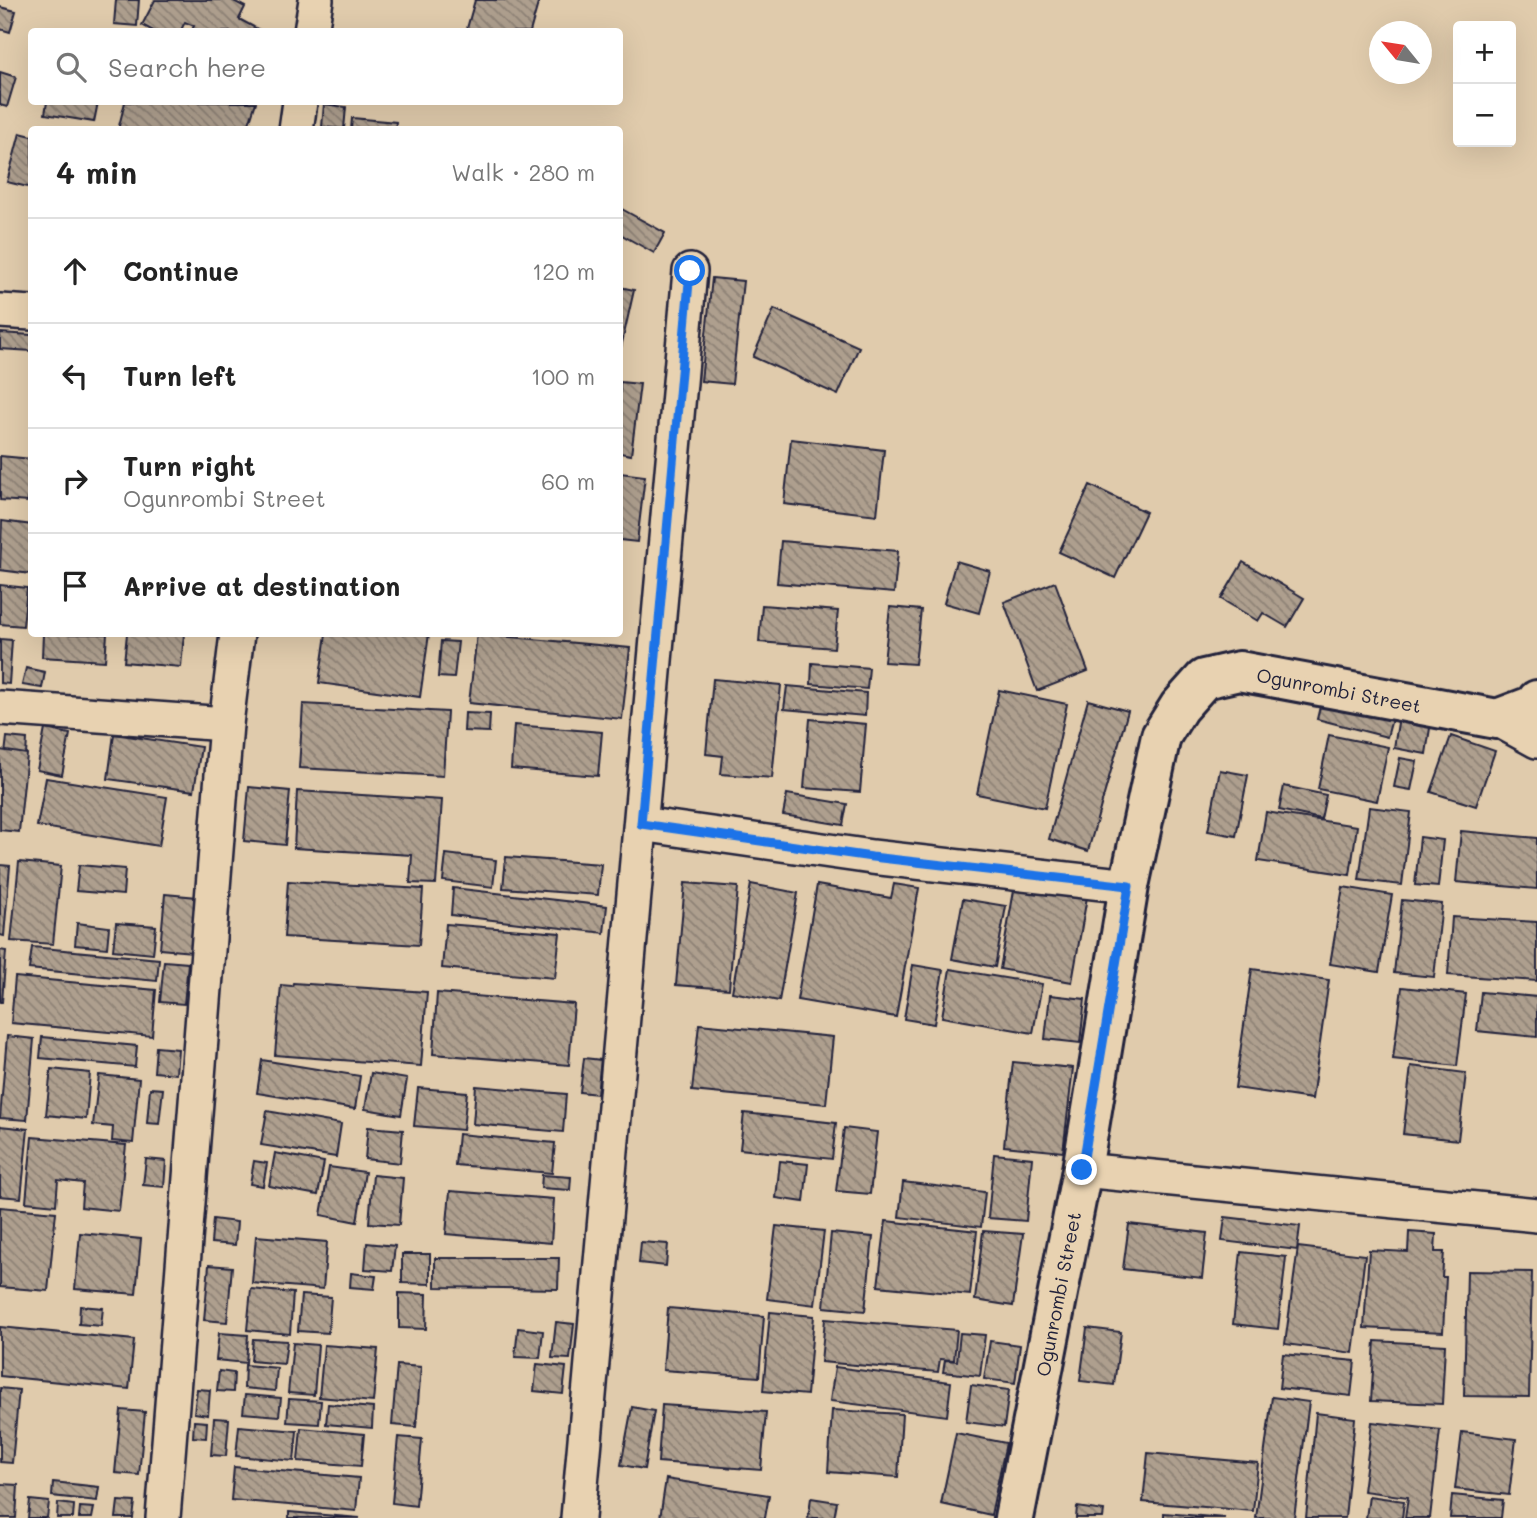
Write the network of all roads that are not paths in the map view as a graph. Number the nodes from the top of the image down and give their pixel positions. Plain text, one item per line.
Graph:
1 (316, 0) edge
2 (312, 28) edge
3 (300, 105) edge
4 (297, 126) edge
5 (690, 271) dead end
6 (0, 311) edge
7 (28, 313) edge
8 (237, 637) edge
9 (1537, 700) edge
10 (0, 708) edge
11 (1497, 719) junction
12 (226, 724) junction
13 (1537, 741) edge
14 (641, 824) junction
15 (1129, 886) junction
16 (1082, 1170) junction
17 (1537, 1215) edge
18 (163, 1518) edge
19 (578, 1518) edge
20 (1014, 1518) edge

1 - 2 street
3 - 4 street
5 - 14 street
6 - 7 street
8 - 12 street
9 - 11 street
10 - 12 street
11 - 13 street
11 - 15 street, Ogunrombi Street
12 - 18 street
14 - 15 street
14 - 19 street
15 - 16 street, Ogunrombi Street
16 - 17 street
16 - 20 street, Ogunrombi Street

